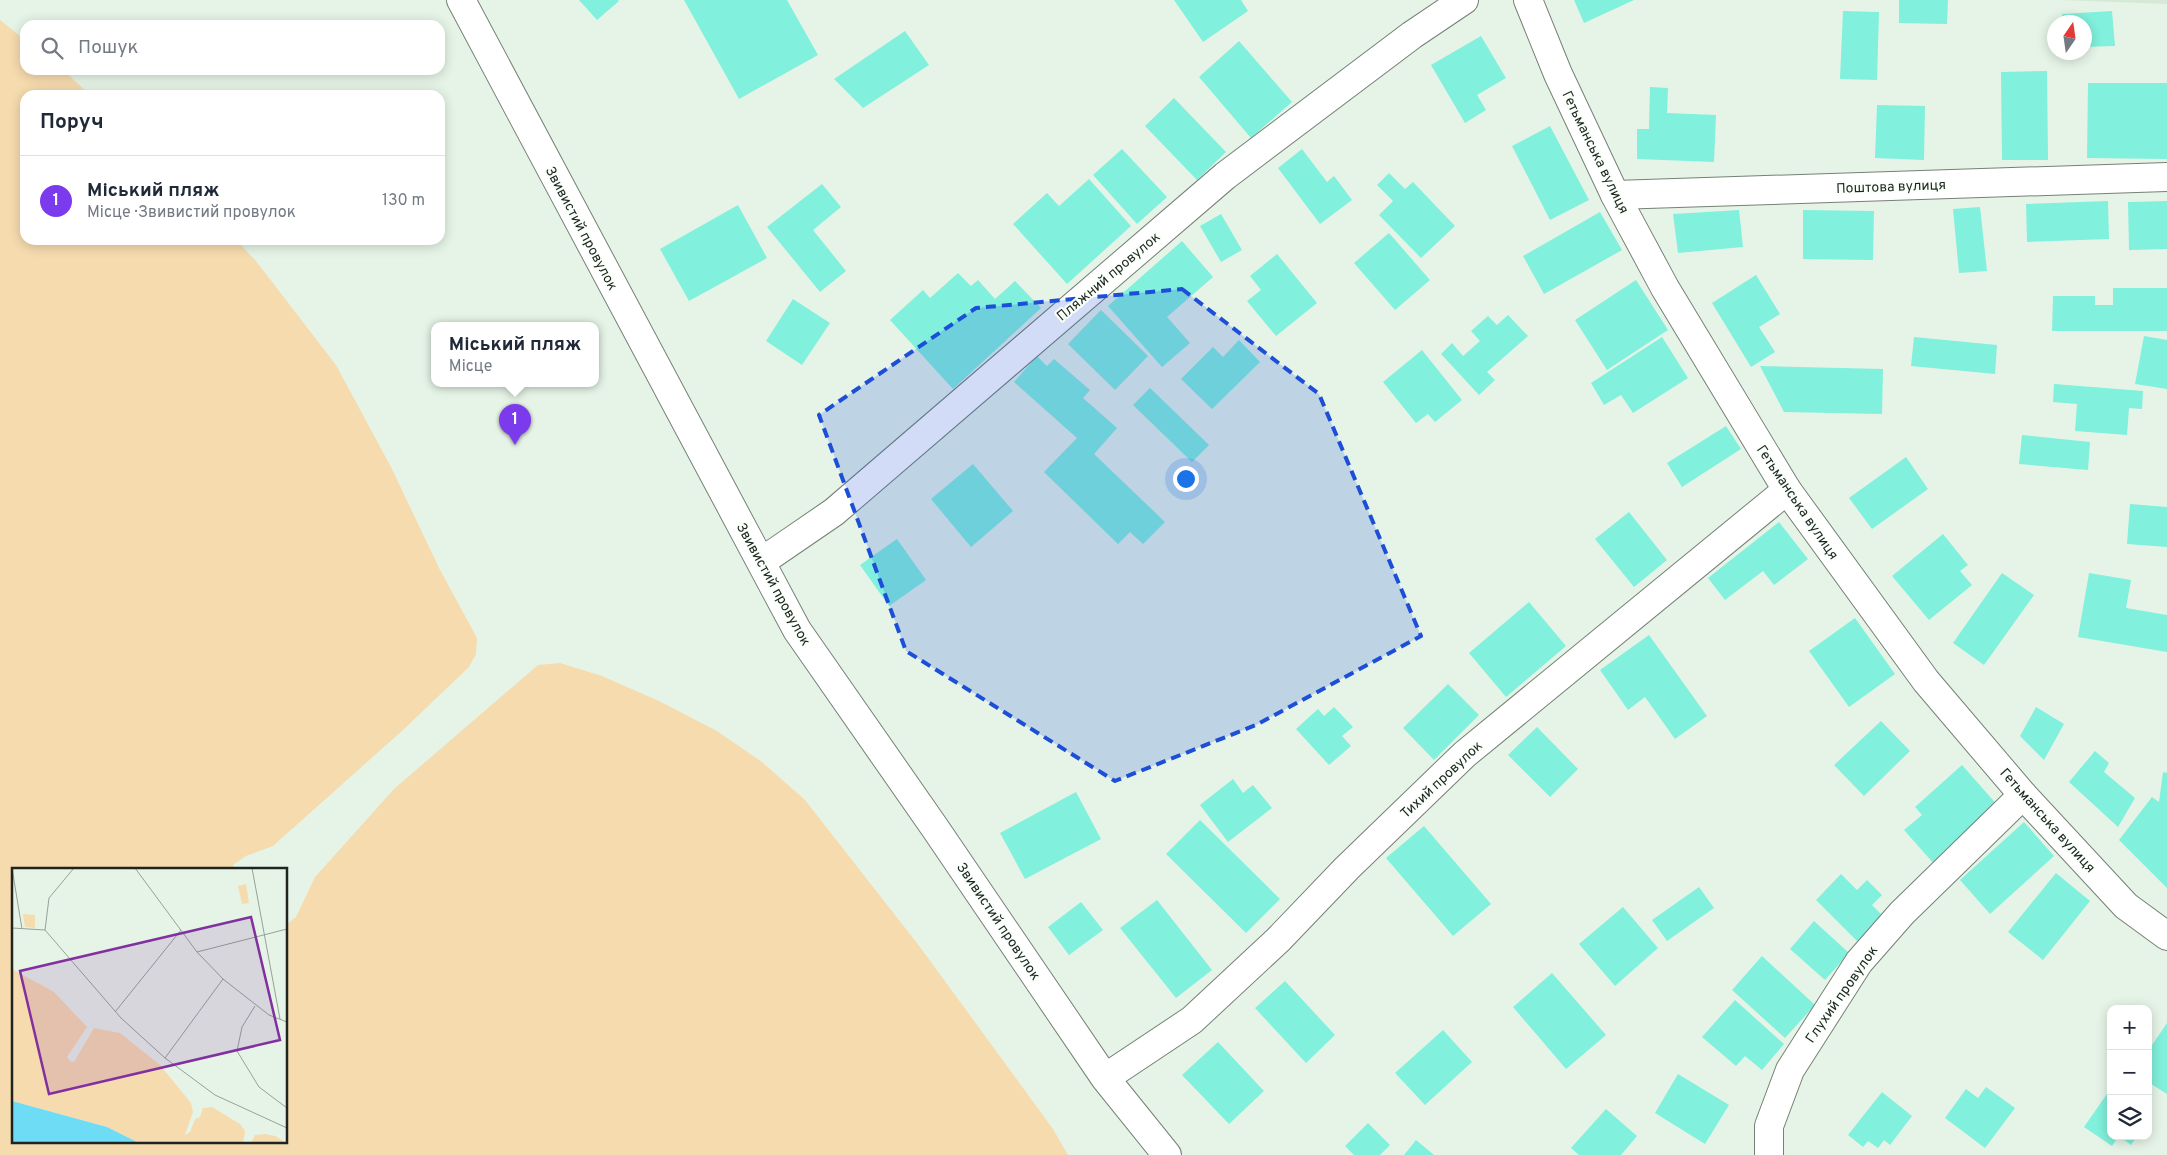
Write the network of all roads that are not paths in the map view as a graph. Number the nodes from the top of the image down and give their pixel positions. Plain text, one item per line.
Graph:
1 (460, 0) edge
2 (1464, 0) edge
3 (1528, 0) edge
4 (2167, 177) edge
5 (1615, 195) junction
6 (1786, 490) junction
7 (761, 562) junction
8 (2023, 795) junction
9 (2167, 936) edge
10 (1105, 1078) junction
11 (1167, 1155) edge
12 (1769, 1155) edge

1 - 7 street, Звивистий провулок
2 - 7 street, Пляжний провулок
3 - 5 street, Гетьманська вулиця
4 - 5 street, Поштова вулиця
5 - 6 street, Гетьманська вулиця
6 - 8 street, Гетьманська вулиця
6 - 10 street, Тихий провулок
7 - 10 street, Звивистий провулок
8 - 9 street, Гетьманська вулиця
8 - 12 street, Глухий провулок
10 - 11 street, Звивистий провулок

